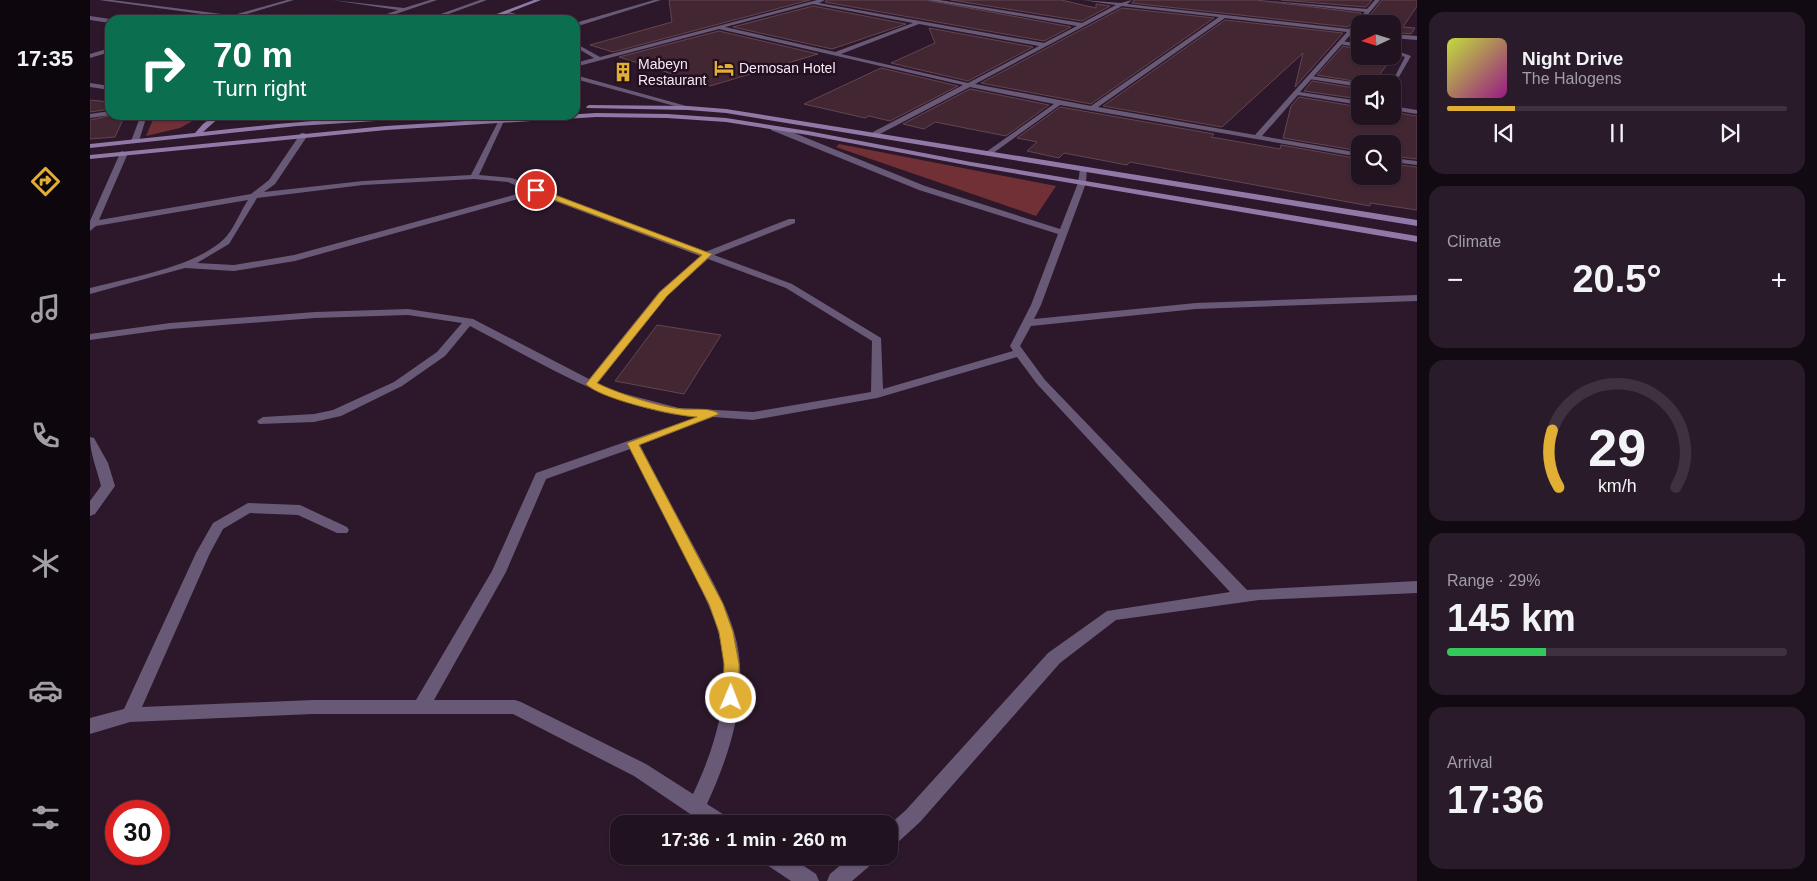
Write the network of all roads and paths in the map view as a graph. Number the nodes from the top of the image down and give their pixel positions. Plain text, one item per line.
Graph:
1 (101, 0) edge
2 (292, 0) edge
3 (334, 0) edge
4 (365, 0) edge
5 (435, 0) edge
6 (485, 0) edge
7 (539, 0) edge
8 (659, 0) edge
9 (823, 0) edge
10 (930, 0) edge
11 (1084, 0) edge
12 (1130, 0) edge
13 (1260, 0) edge
14 (1378, 0) edge
15 (357, 3) junction
16 (813, 3) junction
17 (1122, 4) junction
18 (406, 10) junction
19 (1369, 11) junction
20 (505, 13) junction
21 (224, 15) edge
22 (236, 15) edge
23 (390, 15) edge
24 (442, 15) edge
25 (499, 15) edge
26 (513, 15) edge
27 (1366, 15) edge
28 (1224, 16) junction
29 (90, 18) edge
30 (105, 20) edge
31 (919, 22) junction
32 (580, 24) edge
33 (1082, 26) junction
34 (721, 28) junction
35 (1351, 31) edge
36 (1351, 32) edge
37 (1401, 37) edge
38 (1417, 38) edge
39 (1342, 43) junction
40 (1351, 44) edge
41 (1046, 45) junction
42 (90, 47) edge
43 (580, 48) edge
44 (105, 49) edge
45 (105, 52) edge
46 (837, 53) junction
47 (1401, 54) edge
48 (90, 56) edge
49 (600, 59) junction
50 (580, 64) edge
51 (1398, 75) edge
52 (580, 78) edge
53 (1311, 78) junction
54 (970, 84) junction
55 (1351, 84) edge
56 (90, 85) edge
57 (105, 87) edge
58 (1297, 93) junction
59 (1351, 102) edge
60 (1059, 103) junction
61 (580, 108) edge
62 (688, 108) junction
63 (1091, 109) junction
64 (1401, 109) edge
65 (1417, 112) edge
66 (105, 114) edge
67 (90, 116) edge
68 (580, 116) edge
69 (142, 120) edge
70 (213, 120) edge
71 (347, 120) edge
72 (517, 120) edge
73 (501, 121) junction
74 (255, 125) junction
75 (774, 128) junction
76 (196, 134) junction
77 (876, 134) junction
78 (304, 136) junction
79 (1256, 138) junction
80 (135, 141) junction
81 (242, 141) junction
82 (193, 145) junction
83 (90, 146) edge
84 (124, 153) junction
85 (990, 154) junction
86 (1351, 154) edge
87 (90, 157) edge
88 (1401, 161) edge
89 (1417, 163) edge
90 (1084, 169) junction
91 (474, 177) junction
92 (1082, 183) junction
93 (536, 190) junction
94 (254, 196) junction
95 (792, 222) dead end
96 (1417, 223) edge
97 (91, 225) edge
98 (1063, 233) junction
99 (1417, 239) edge
100 (708, 254) junction
101 (180, 265) junction
102 (90, 290) edge
103 (1417, 298) edge
104 (469, 321) junction
105 (1026, 323) junction
106 (90, 337) edge
107 (1020, 352) junction
108 (591, 384) junction
109 (876, 394) junction
110 (714, 414) junction
111 (263, 421) dead end
112 (90, 441) edge
113 (633, 443) junction
114 (90, 511) edge
115 (342, 530) dead end
116 (1417, 588) edge
117 (1242, 596) junction
118 (421, 707) junction
119 (130, 715) junction
120 (90, 726) edge
121 (696, 807) junction
122 (708, 815) edge
123 (898, 829) edge
124 (784, 865) edge
125 (856, 865) edge
126 (808, 881) edge
127 (837, 881) edge

1 - 21 street
2 - 22 street
3 - 15 street
4 - 15 street
5 - 18 street
6 - 24 street
7 - 20 main road
8 - 32 street
9 - 16 street
10 - 33 street
11 - 17 street
12 - 17 street
13 - 19 street
14 - 19 street
15 - 18 street
16 - 31 street
16 - 34 street
17 - 28 street
17 - 33 street
18 - 23 street
19 - 27 street
20 - 25 main road
20 - 26 street
28 - 35 street
28 - 63 street
29 - 30 street
31 - 41 street
31 - 46 street
33 - 41 street
34 - 46 street
34 - 49 street
36 - 39 street
37 - 38 street
39 - 40 street
39 - 53 street
41 - 54 street
42 - 44 street
43 - 49 street
45 - 48 street
46 - 54 street
47 - 51 street
49 - 50 street
52 - 62 street
53 - 55 street
53 - 58 street
54 - 60 street
54 - 77 street
56 - 57 street
58 - 59 street
58 - 79 street
60 - 63 street
60 - 85 street
61 - 62 main road
62 - 77 main road
63 - 79 street
64 - 65 street
66 - 67 street
68 - 75 main road
69 - 80 street
70 - 76 main road
71 - 74 main road
72 - 73 main road
73 - 78 main road
73 - 91 street
74 - 76 main road
74 - 81 main road
75 - 92 main road
75 - 98 street
76 - 80 main road
76 - 82 main road
77 - 85 main road
78 - 81 main road
78 - 94 street
79 - 86 street
80 - 83 main road
81 - 82 main road
82 - 84 main road
84 - 87 main road
84 - 97 street
85 - 90 main road
88 - 89 street
90 - 92 street
90 - 96 main road
91 - 93 street
91 - 94 street
92 - 98 street
92 - 99 main road
93 - 100 street
93 - 101 street
94 - 97 street
94 - 101 street
95 - 100 street
98 - 105 street
100 - 108 street
100 - 109 street
101 - 102 street
103 - 105 street
104 - 106 street
104 - 108 street
104 - 111 street
105 - 107 street
107 - 109 street
107 - 117 street
108 - 110 street
109 - 110 street
110 - 113 street
112 - 114 street
113 - 118 street
113 - 121 street
115 - 119 street
116 - 117 street
117 - 123 street
118 - 119 street
118 - 121 street
119 - 120 street
121 - 122 street
124 - 126 street
125 - 127 street

